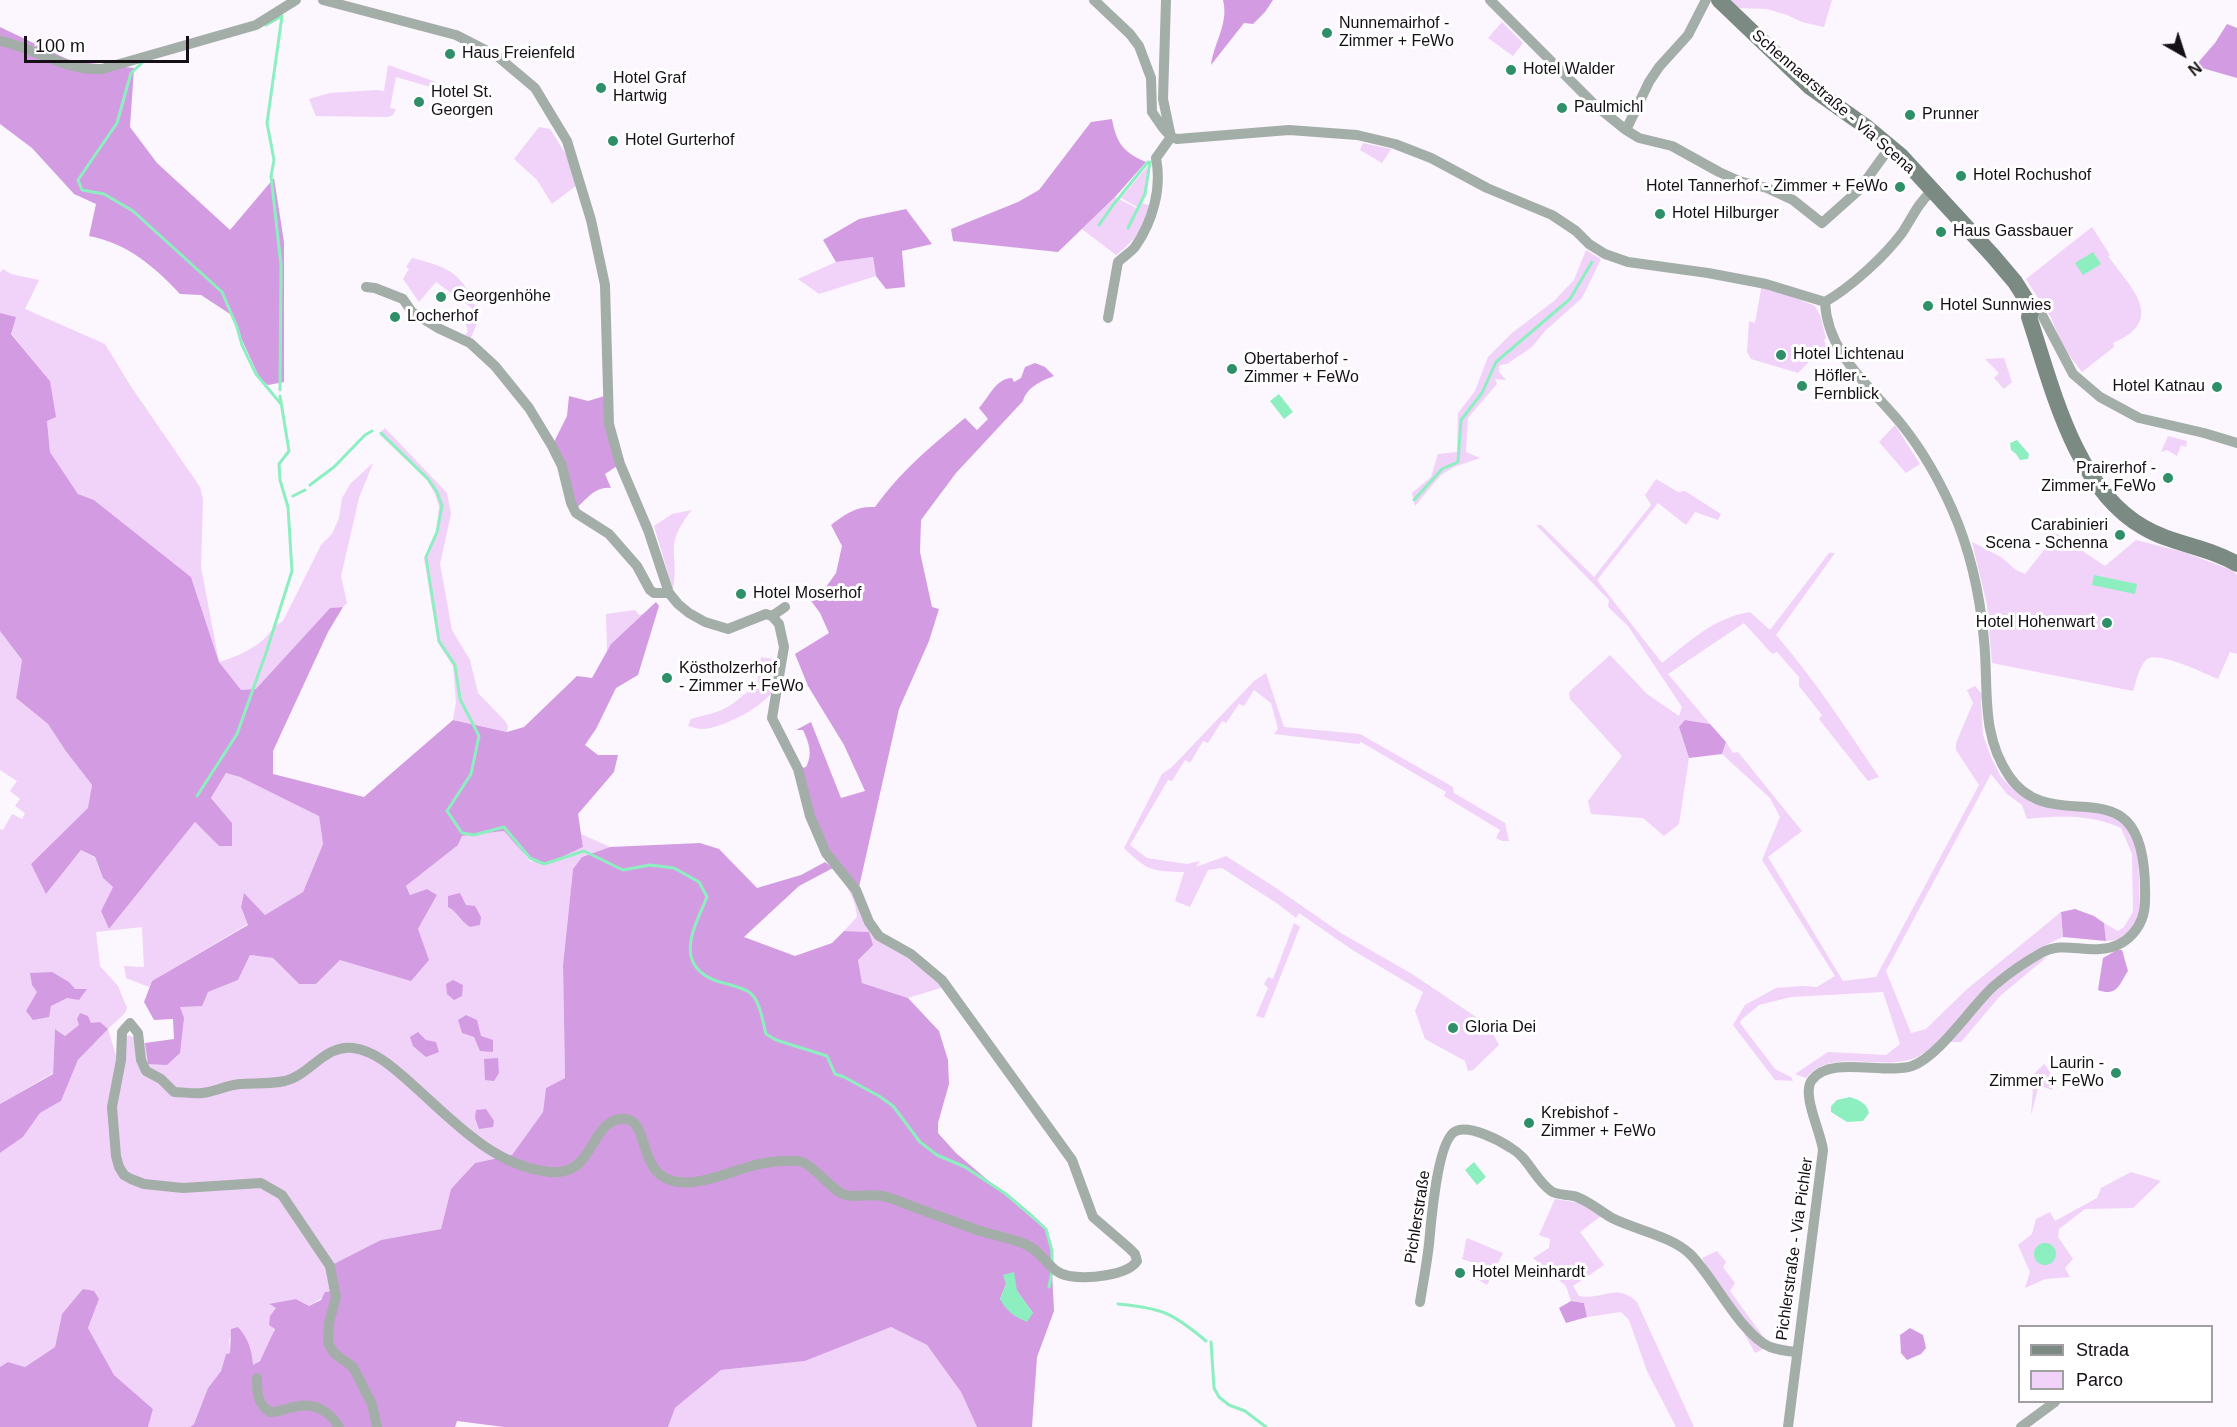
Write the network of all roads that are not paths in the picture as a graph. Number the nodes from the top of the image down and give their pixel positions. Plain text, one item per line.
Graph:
1 (296, 0) edge
2 (323, 0) edge
3 (1094, 0) edge
4 (1166, 0) edge
5 (1490, 0) edge
6 (1706, 0) edge
7 (1719, 0) edge
8 (0, 41) edge
9 (1626, 130) junction
10 (1171, 137) junction
11 (1890, 147) junction
12 (1932, 190) junction
13 (366, 287) dead end
14 (1825, 302) junction
15 (2032, 309) junction
16 (1108, 318) dead end
17 (2237, 443) edge
18 (2237, 564) edge
19 (669, 593) junction
20 (785, 607) dead end
21 (772, 616) junction
22 (1481, 1133) joint
23 (1420, 1302) dead end
24 (1796, 1352) junction
25 (257, 1378) dead end
26 (2052, 1403) edge
27 (339, 1427) edge
28 (378, 1427) edge
29 (1788, 1427) edge
30 (2021, 1427) edge

1 - 8 street
2 - 19 street
3 - 10 street
4 - 10 street
5 - 9 street
6 - 9 street
7 - 11 street, Schennaerstraße - Via Scena
9 - 11 street
10 - 14 street
10 - 16 street
11 - 12 street, Schennaerstraße - Via Scena
12 - 14 street
12 - 15 street, Schennaerstraße - Via Scena
13 - 19 street
14 - 24 street, Pichlerstraße - Via Pichler
15 - 17 street, Schennaerstraße - Via Scena
15 - 18 street
19 - 21 street
20 - 21 street
21 - 28 street
22 - 23 street, Pichlerstraße
22 - 24 street, Pichlerstraße - Via Pichler
24 - 29 street, Pichlerstraße - Via Pichler
25 - 27 street
26 - 30 street

